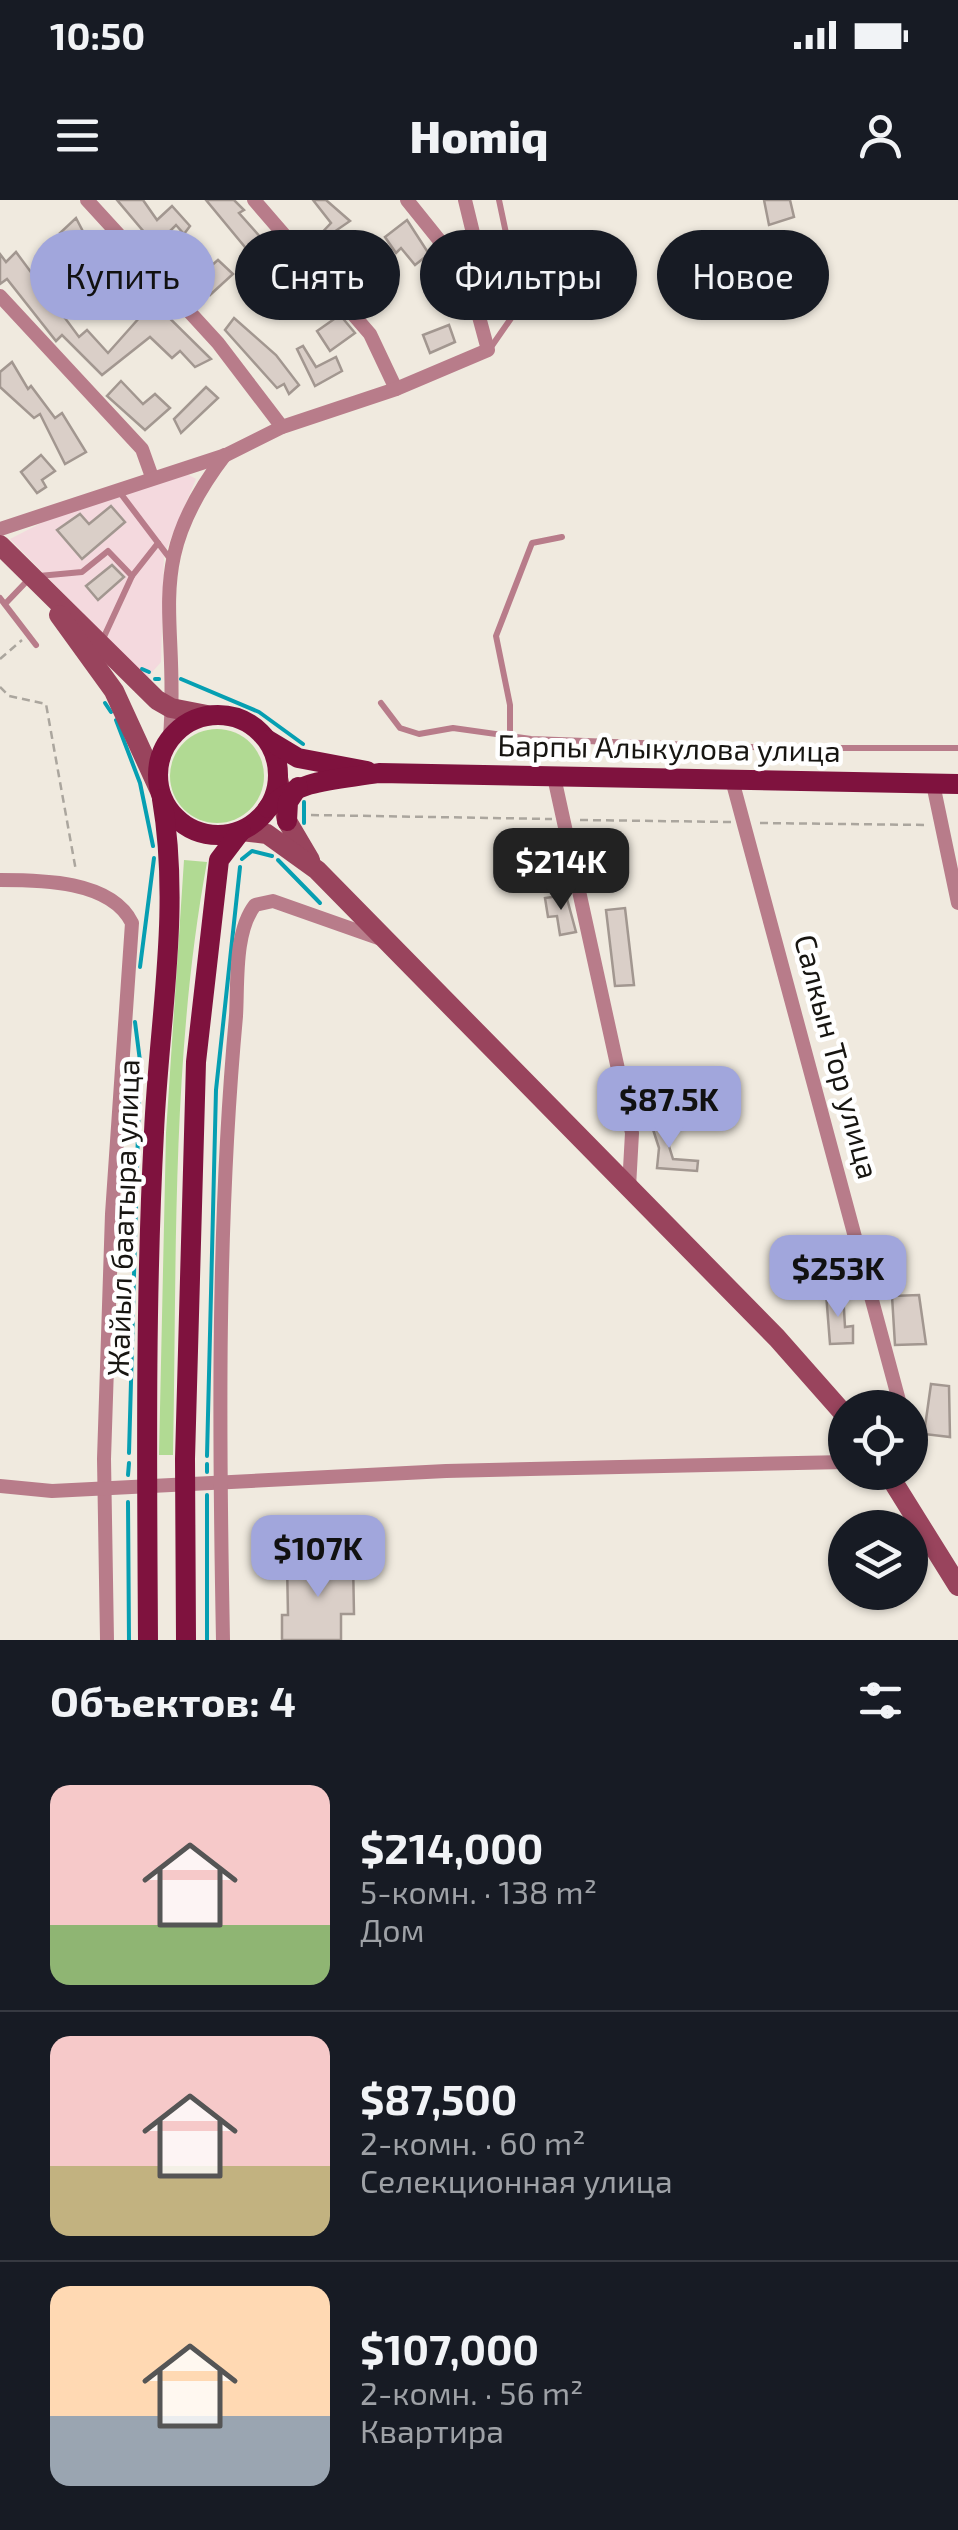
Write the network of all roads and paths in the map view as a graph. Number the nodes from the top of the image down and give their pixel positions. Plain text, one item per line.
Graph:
1 (87, 200) edge
2 (254, 200) edge
3 (407, 200) edge
4 (466, 200) edge
5 (500, 200) edge
6 (431, 230) edge
7 (472, 230) edge
8 (0, 296) edge
9 (480, 320) edge
10 (488, 350) junction
11 (396, 389) junction
12 (282, 428) junction
13 (226, 455) junction
14 (152, 477) junction
15 (118, 489) junction
16 (0, 529) edge
17 (562, 537) dead end
18 (158, 543) junction
19 (0, 545) edge
20 (171, 560) junction
21 (132, 576) junction
22 (31, 577) junction
23 (2, 601) edge
24 (28, 635) junction
25 (102, 642) junction
26 (36, 645) dead end
27 (0, 659) edge
28 (0, 687) edge
29 (380, 703) dead end
30 (171, 708) junction
31 (207, 715) junction
32 (510, 734) junction
33 (170, 737) junction
34 (265, 737) junction
35 (958, 748) edge
36 (379, 773) junction
37 (554, 777) junction
38 (732, 780) junction
39 (932, 784) junction
40 (958, 784) edge
41 (299, 785) junction
42 (161, 794) junction
43 (276, 794) junction
44 (312, 816) dead end
45 (564, 820) junction
46 (287, 822) junction
47 (743, 822) junction
48 (939, 826) junction
49 (241, 831) junction
50 (317, 870) junction
51 (0, 880) edge
52 (80, 887) junction
53 (958, 902) edge
54 (388, 942) junction
55 (630, 1188) junction
56 (896, 1390) edge
57 (828, 1397) edge
58 (828, 1462) edge
59 (220, 1483) junction
60 (185, 1485) junction
61 (0, 1486) edge
62 (148, 1486) junction
63 (104, 1488) junction
64 (900, 1490) edge
65 (958, 1584) edge
66 (107, 1640) edge
67 (148, 1640) edge
68 (186, 1640) edge
69 (223, 1640) edge

1 - 12 street
2 - 11 street
3 - 6 street
4 - 7 street
5 - 10 lane
8 - 14 street
9 - 10 street
10 - 11 street
11 - 12 street
12 - 13 street
13 - 14 street
13 - 20 street
14 - 15 street
15 - 16 street
15 - 18 lane
17 - 32 lane
18 - 20 lane
18 - 21 lane
19 - 22 street
20 - 30 street
21 - 22 lane
21 - 25 lane
22 - 23 lane
22 - 25 street
22 - 42 street
23 - 24 lane
24 - 26 lane
24 - 27 path
25 - 30 street
28 - 52 path
29 - 32 lane
30 - 31 street
30 - 33 street
31 - 33 main road
31 - 34 main road
32 - 35 lane
33 - 42 main road
34 - 36 main road, Барпы Алыкулова улица
34 - 43 main road
36 - 37 main road, Барпы Алыкулова улица
36 - 41 main road, Барпы Алыкулова улица
37 - 38 main road, Барпы Алыкулова улица
37 - 45 street
38 - 39 main road, Барпы Алыкулова улица
38 - 47 street, Салкын Тор улица
39 - 40 main road, Барпы Алыкулова улица
39 - 48 street
41 - 43 main road, Барпы Алыкулова улица
41 - 46 main road
42 - 49 main road
42 - 62 main road, Жайыл баатыра улица
43 - 46 street
43 - 49 main road
44 - 45 path
45 - 47 path
45 - 55 street
46 - 50 street
47 - 48 path
47 - 56 street, Салкын Тор улица
48 - 53 street
49 - 50 street
49 - 60 main road
50 - 54 street
51 - 52 street
52 - 63 street
54 - 55 street
54 - 59 street
55 - 57 street
58 - 59 street
59 - 60 street
59 - 69 street
60 - 62 street
60 - 68 main road
61 - 63 street
62 - 63 street
62 - 67 main road, Жайыл баатыра улица
63 - 66 street
64 - 65 street

